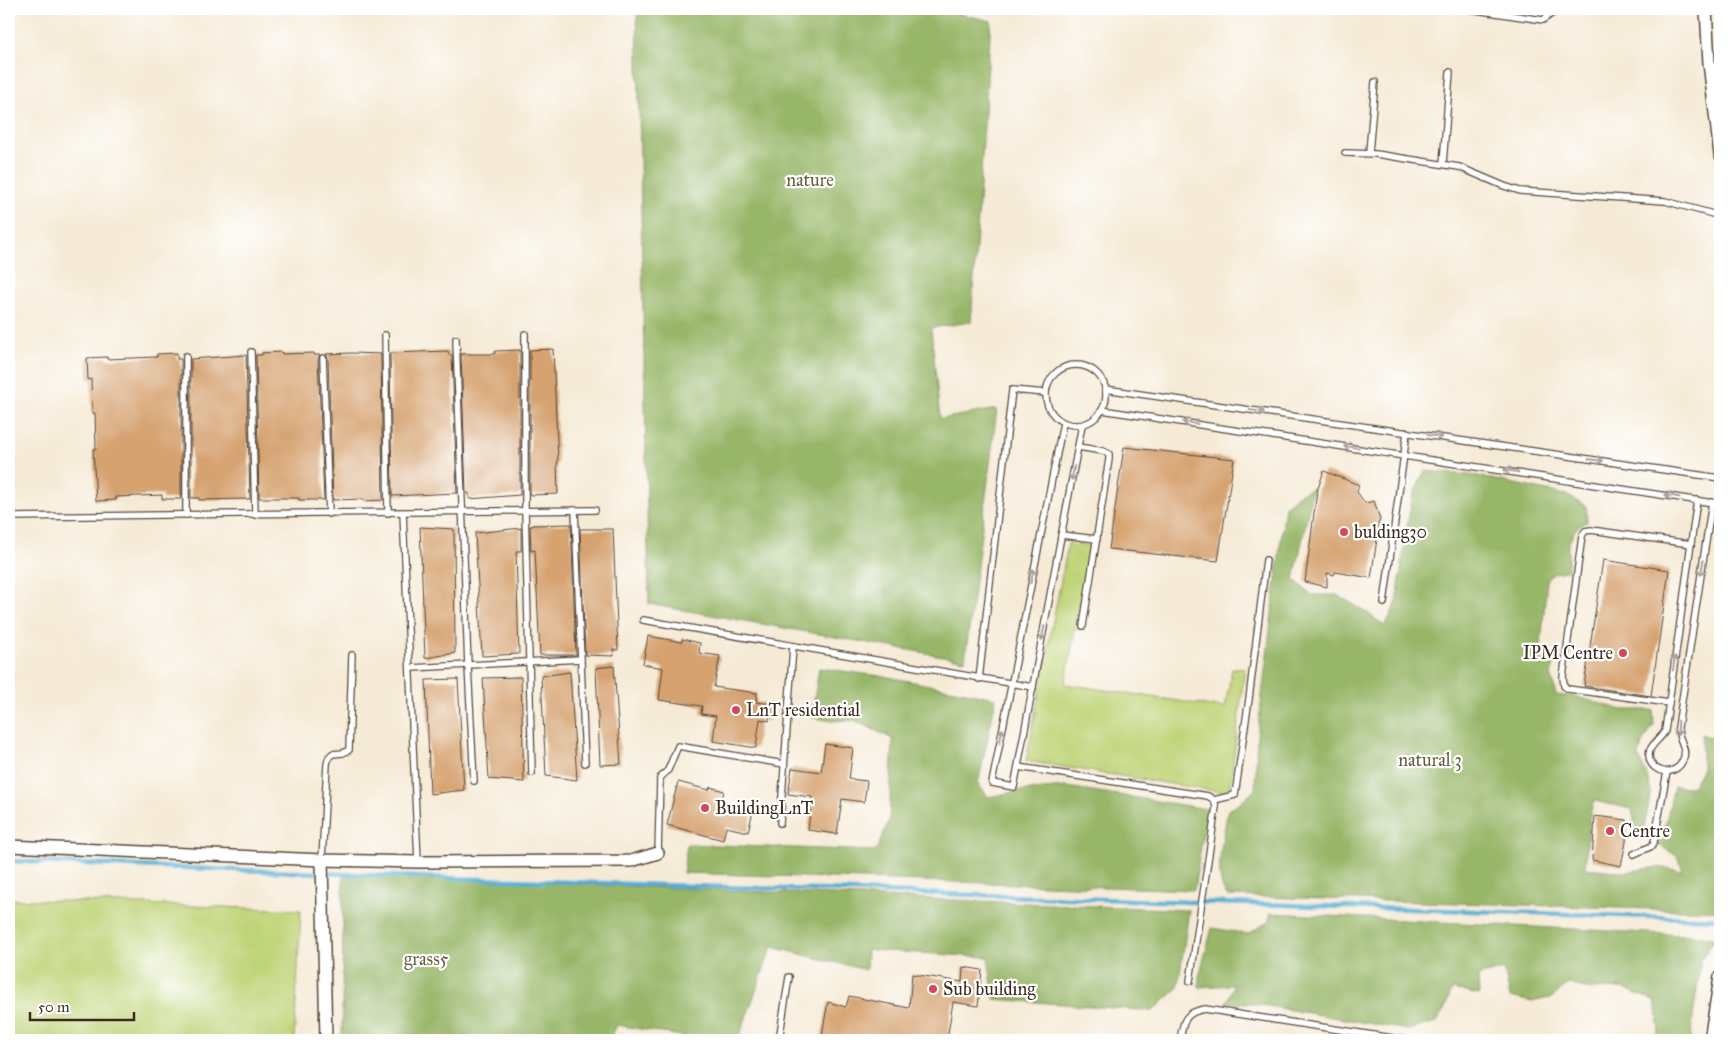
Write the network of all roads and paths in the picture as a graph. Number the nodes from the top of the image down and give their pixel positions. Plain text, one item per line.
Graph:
1 (1469, 9) edge
2 (1558, 9) edge
3 (1706, 9) edge
4 (1450, 72) dead end
5 (1375, 82) dead end
6 (1345, 153) dead end
7 (1369, 153) junction
8 (1720, 155) edge
9 (1443, 164) junction
10 (1720, 216) edge
11 (525, 334) dead end
12 (386, 335) dead end
13 (456, 338) dead end
14 (251, 352) dead end
15 (186, 356) dead end
16 (323, 358) dead end
17 (1105, 389) junction
18 (1046, 393) junction
19 (1102, 410) junction
20 (1063, 423) junction
21 (1082, 425) junction
22 (1407, 432) junction
23 (1078, 447) junction
24 (1404, 455) junction
25 (1720, 478) edge
26 (1697, 500) junction
27 (1712, 502) junction
28 (1720, 504) edge
29 (463, 510) junction
30 (525, 510) junction
31 (575, 510) junction
32 (595, 510) dead end
33 (388, 513) junction
34 (403, 513) junction
35 (328, 514) junction
36 (186, 515) junction
37 (255, 515) junction
38 (9, 517) edge
39 (1062, 535) junction
40 (1097, 539) junction
41 (1691, 544) junction
42 (1266, 560) dead end
43 (1384, 603) dead end
44 (643, 620) dead end
45 (1083, 626) dead end
46 (793, 647) junction
47 (352, 655) dead end
48 (581, 659) junction
49 (529, 663) junction
50 (468, 666) junction
51 (410, 668) junction
52 (979, 679) junction
53 (1011, 684) junction
54 (1033, 687) junction
55 (1669, 703) junction
56 (585, 763) dead end
57 (784, 764) junction
58 (1018, 767) junction
59 (1667, 772) junction
60 (532, 773) dead end
61 (474, 781) dead end
62 (1214, 800) junction
63 (780, 823) dead end
64 (9, 846) edge
65 (658, 853) joint
66 (1634, 854) dead end
67 (322, 860) junction
68 (418, 862) junction
69 (789, 976) dead end
70 (1190, 981) dead end
71 (1720, 984) edge
72 (1718, 1010) edge
73 (326, 1040) edge
74 (779, 1040) edge
75 (1180, 1040) edge
76 (1405, 1040) edge
77 (1710, 1040) edge

1 - 2 lane
3 - 8 street
4 - 9 lane
5 - 7 lane
6 - 7 lane
7 - 9 lane
9 - 10 lane
11 - 30 lane
12 - 33 lane
13 - 29 lane
14 - 37 lane
15 - 36 lane
16 - 35 lane
17 - 18 lane
17 - 19 lane
17 -> 22 lane
18 - 20 lane
18 - 52 lane
19 - 21 lane
24 -> 19 lane
20 - 21 lane
53 -> 20 lane
21 - 23 lane
22 - 24 lane
22 -> 25 lane
23 -> 39 lane
23 - 40 lane
26 -> 24 lane
24 - 43 lane
26 - 27 lane
26 - 41 lane
27 - 28 lane
27 -> 59 lane
29 - 30 lane
29 - 34 lane
29 - 50 lane
30 - 31 lane
30 - 49 lane
31 - 32 lane
31 - 48 lane
33 - 34 lane
33 - 35 lane
34 - 51 lane
35 - 37 lane
36 - 37 lane
36 - 38 lane
39 - 40 lane
39 -> 54 lane
40 - 45 lane
55 -> 41 lane
41 - 55 lane
42 - 62 lane
44 - 46 lane
46 - 52 lane
46 - 57 lane
47 - 67 lane
48 - 49 lane
48 - 56 lane
49 - 50 lane
49 - 60 lane
50 - 51 lane
50 - 61 lane
51 - 68 lane
52 - 53 lane
53 - 54 lane
58 -> 53 lane
54 - 58 lane
55 - 59 lane
57 - 63 lane
57 - 65 lane
58 - 62 lane
59 - 66 lane
62 - 70 lane
64 - 67 street
65 - 68 street
67 - 68 street
67 - 73 street
69 - 74 lane
71 - 72 street
72 - 77 street
75 - 76 lane

